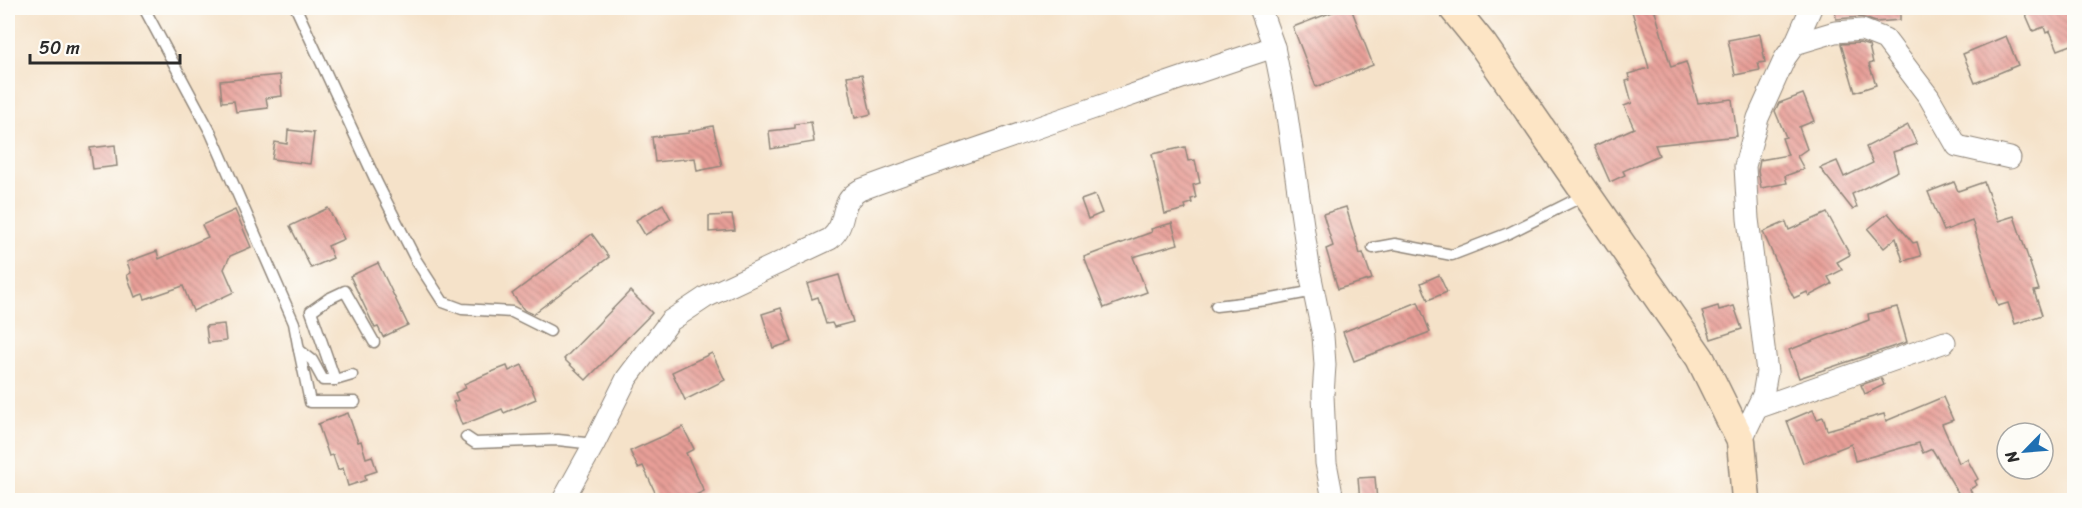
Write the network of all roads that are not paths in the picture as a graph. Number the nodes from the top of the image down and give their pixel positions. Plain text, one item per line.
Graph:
1 (144, 8) edge
2 (296, 8) edge
3 (1260, 8) edge
4 (1453, 8) edge
5 (1810, 8) edge
6 (1795, 44) junction
7 (1274, 47) junction
8 (2010, 158) dead end
9 (1585, 195) junction
10 (1373, 248) dead end
11 (1314, 291) junction
12 (1216, 306) dead end
13 (550, 331) dead end
14 (374, 342) dead end
15 (1945, 342) dead end
16 (299, 350) junction
17 (352, 375) dead end
18 (335, 380) junction
19 (355, 402) dead end
20 (1757, 408) junction
21 (466, 437) dead end
22 (1741, 441) junction
23 (594, 444) junction
24 (563, 501) edge
25 (1333, 501) edge
26 (1746, 501) edge

1 - 16 lane
2 - 13 lane
3 - 7 street
4 - 9 street
5 - 6 street
6 - 8 street
6 - 20 street
7 - 11 street
7 - 23 street
9 - 10 lane
9 - 22 street
11 - 12 lane
11 - 25 street
14 - 18 lane
15 - 20 street
16 - 18 lane
16 - 19 lane
17 - 18 lane
20 - 22 street
21 - 23 lane
22 - 26 street
23 - 24 street

